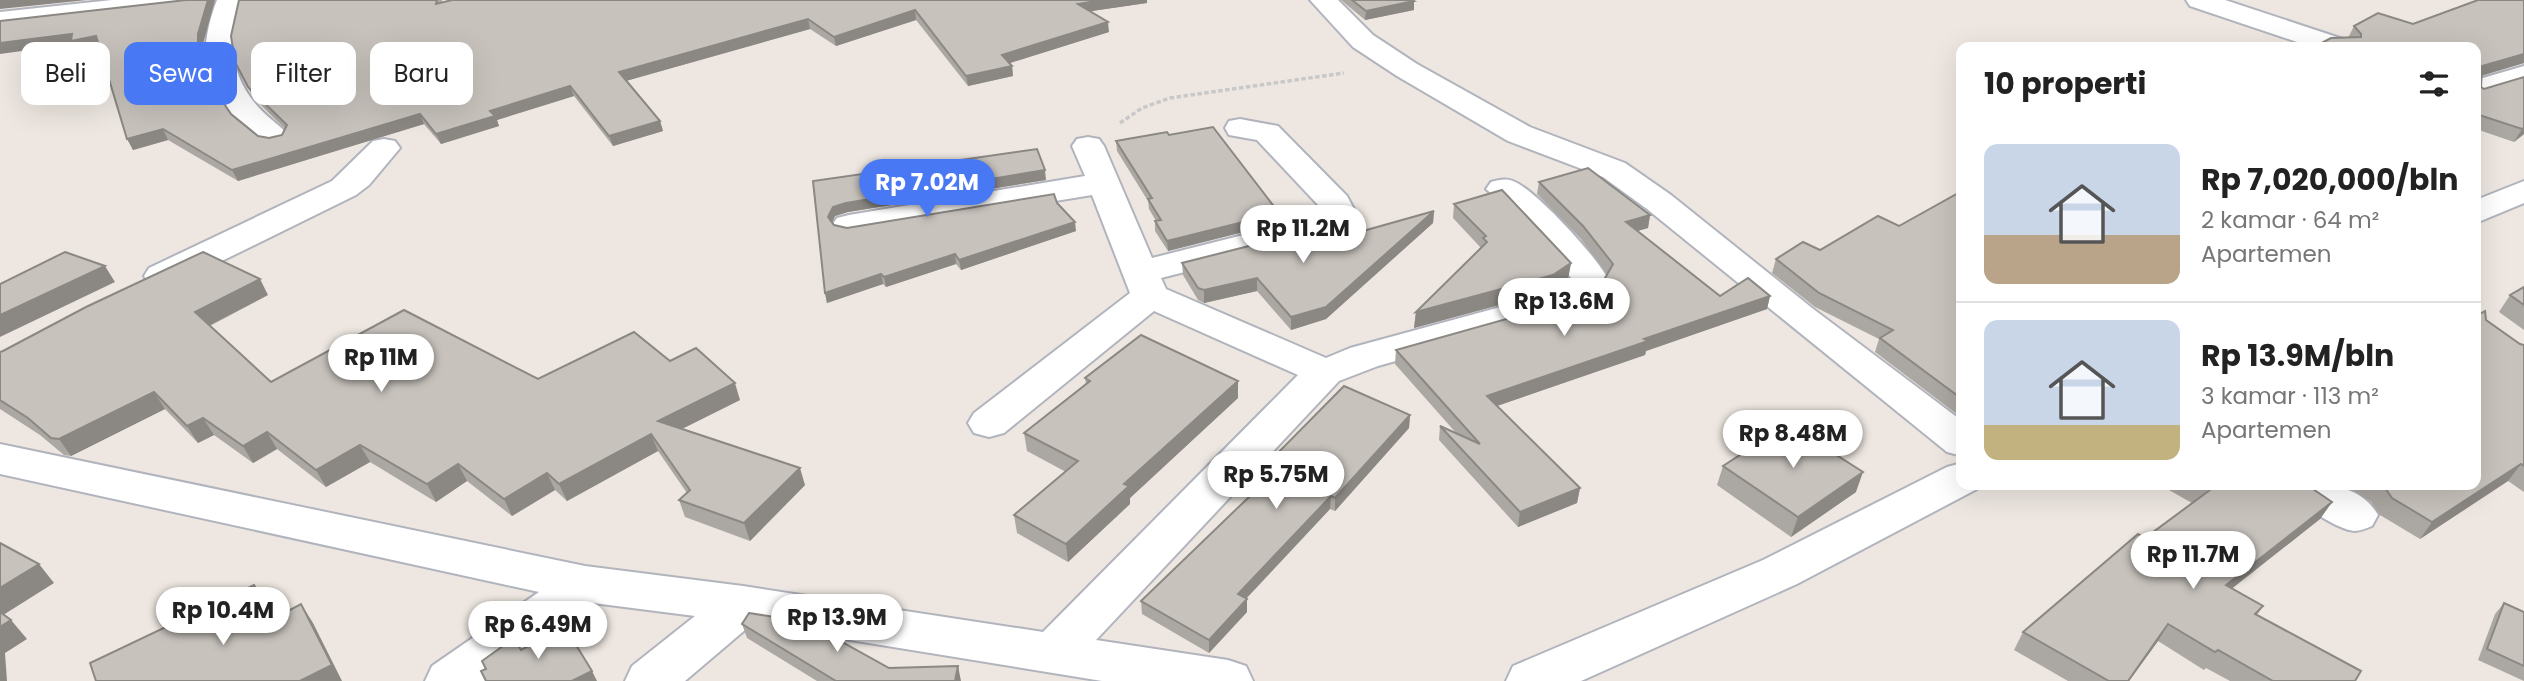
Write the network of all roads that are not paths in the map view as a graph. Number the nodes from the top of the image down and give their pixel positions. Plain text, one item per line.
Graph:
1 (186, 0) edge
2 (230, 0) edge
3 (1323, 0) edge
4 (2199, 0) edge
5 (0, 20) edge
6 (2324, 42) edge
7 (2524, 75) edge
8 (2481, 88) edge
9 (1240, 128) dead end
10 (274, 137) edge
11 (1088, 146) dead end
12 (384, 148) dead end
13 (1104, 183) junction
14 (1503, 189) edge
15 (2524, 191) edge
16 (2481, 211) edge
17 (849, 225) edge
18 (1145, 284) junction
19 (128, 292) edge
20 (1325, 372) junction
21 (989, 423) dead end
22 (1956, 437) edge
23 (0, 459) edge
24 (1956, 481) edge
25 (2314, 490) edge
26 (2356, 515) dead end
27 (585, 584) junction
28 (743, 604) junction
29 (1054, 653) junction
30 (450, 681) edge
31 (650, 681) edge
32 (1228, 681) edge
33 (1531, 681) edge

1 - 5 street
2 - 10 street
3 - 22 street
4 - 6 street
7 - 8 street
9 - 18 street
11 - 13 street
12 - 19 street
13 - 17 street
13 - 18 street
14 - 20 street
15 - 16 street
18 - 20 street
18 - 21 street
20 - 29 street
23 - 27 street
24 - 33 street
25 - 26 street
27 - 28 street
27 - 30 street
28 - 29 street
28 - 31 street
29 - 32 street

